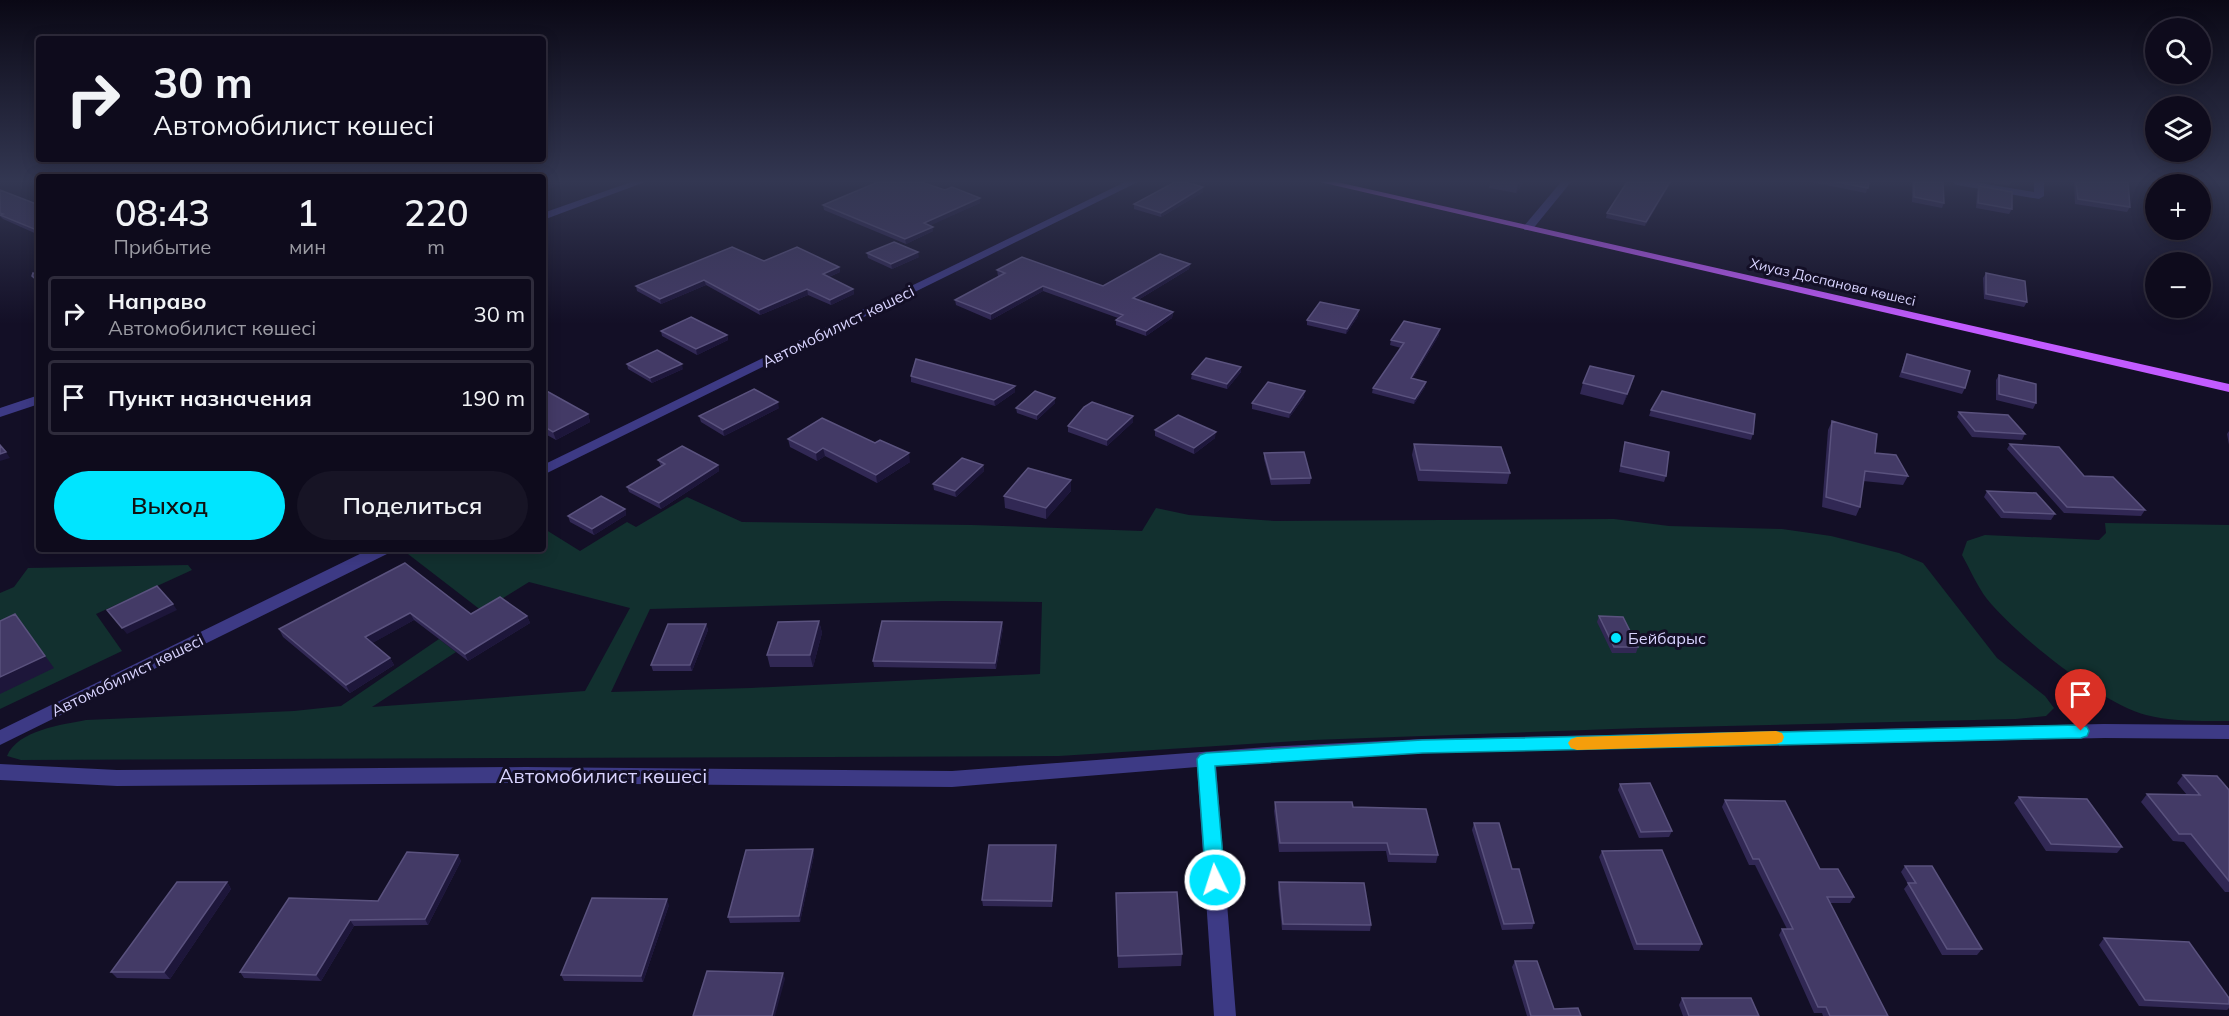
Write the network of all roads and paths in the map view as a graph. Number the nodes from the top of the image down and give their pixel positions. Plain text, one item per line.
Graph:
1 (1036, 229) edge
2 (1534, 229) edge
3 (2229, 388) edge
4 (36, 400) edge
5 (0, 413) edge
6 (546, 470) edge
7 (377, 552) edge
8 (2229, 732) edge
9 (0, 738) edge
10 (1206, 759) junction
11 (0, 772) edge
12 (1225, 1016) edge

1 - 6 street, Автомобилист көшесі
2 - 3 main road, Хиуаз Доспанова көшесі
4 - 5 street
7 - 9 street, Автомобилист көшесі
8 - 10 street, Автомобилист көшесі
10 - 11 street, Автомобилист көшесі
10 - 12 street

